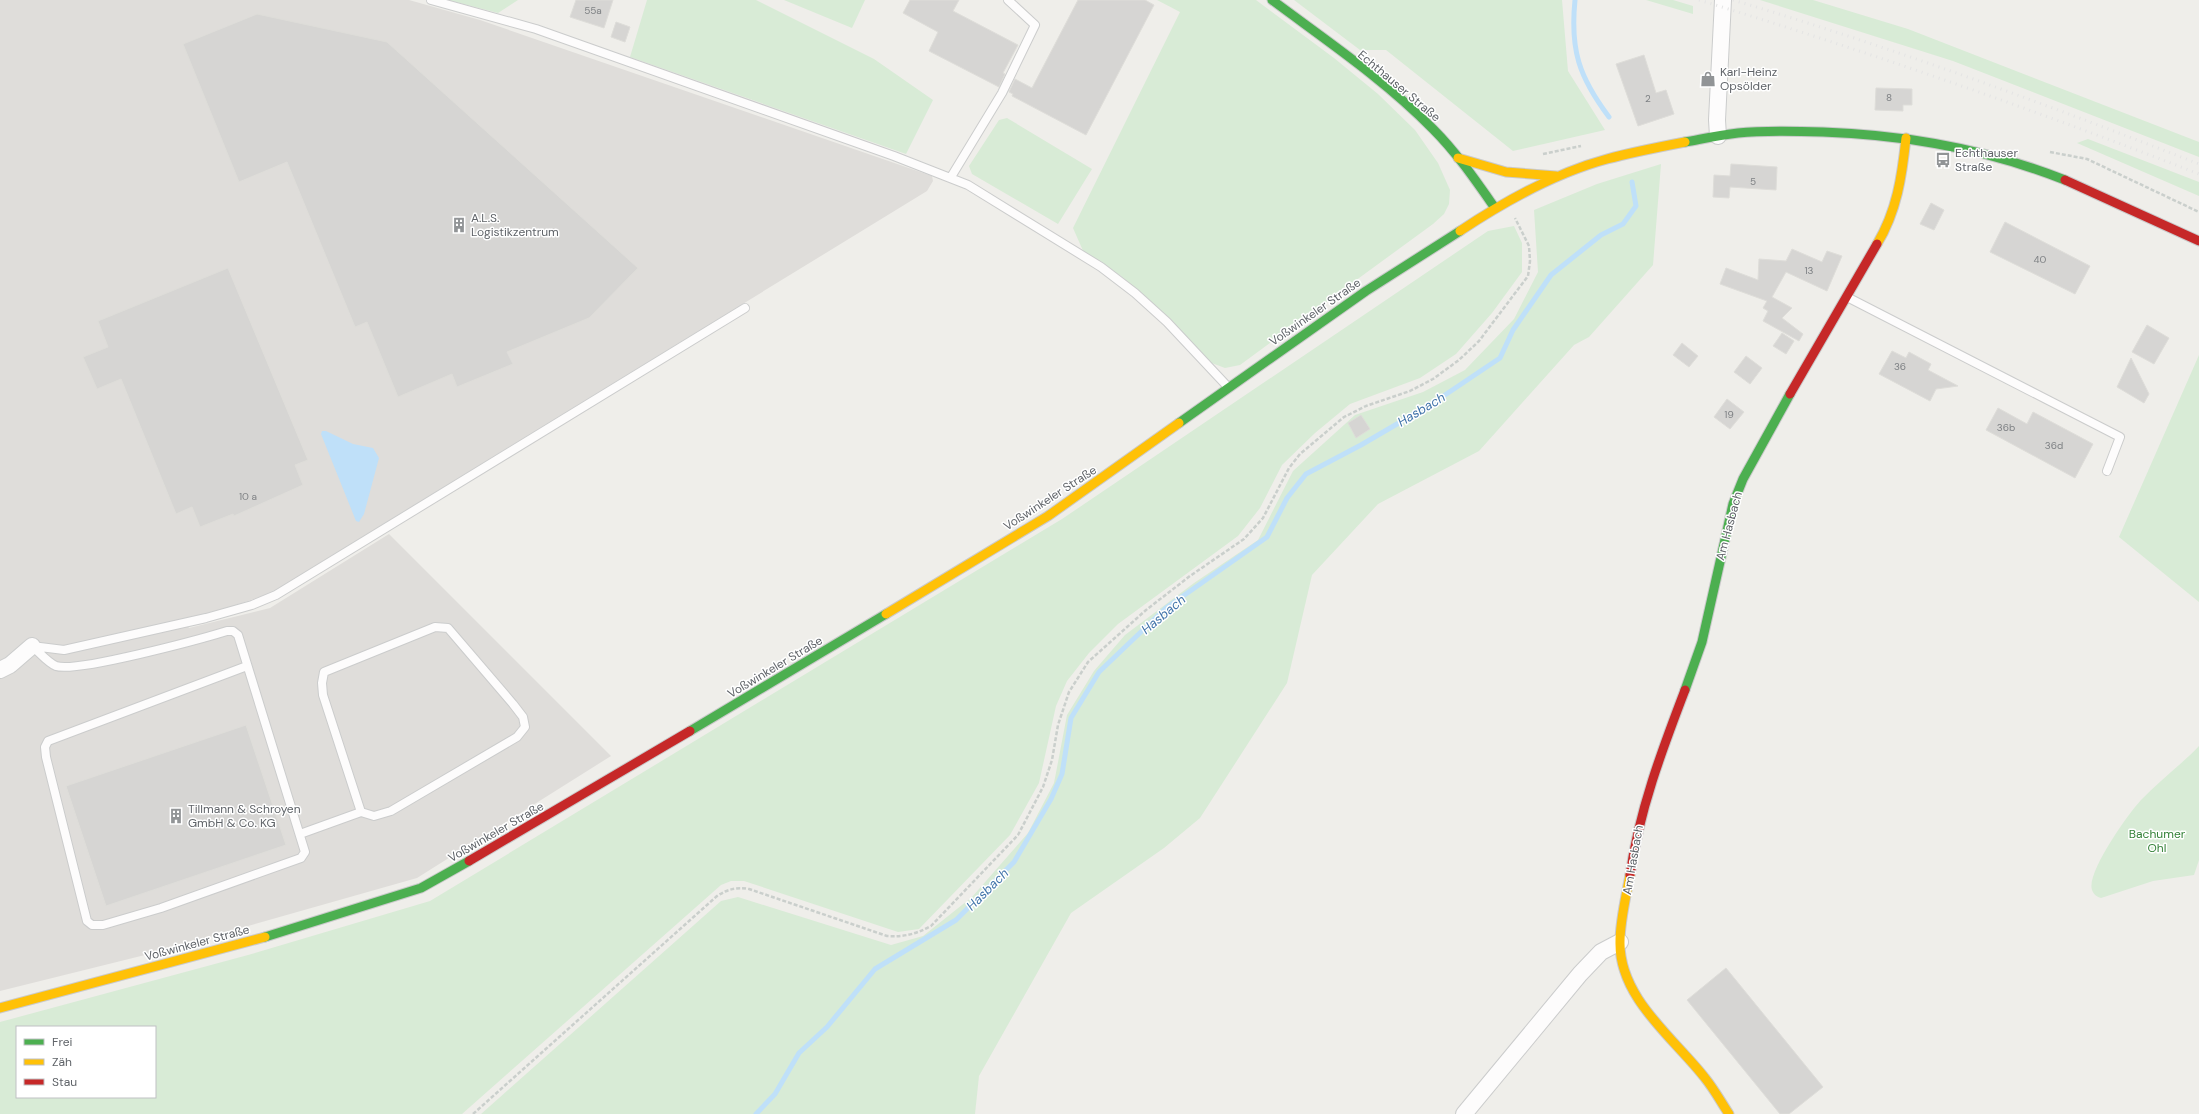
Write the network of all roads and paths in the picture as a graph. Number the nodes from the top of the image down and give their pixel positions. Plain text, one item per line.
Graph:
1 (431, 0) edge
2 (1008, 0) edge
3 (1272, 0) edge
4 (1723, 0) edge
5 (1718, 136) junction
6 (1906, 138) junction
7 (1458, 158) junction
8 (1559, 176) junction
9 (951, 177) junction
10 (1495, 208) junction
11 (1518, 224) dead end
12 (2199, 241) edge
13 (1845, 296) junction
14 (745, 308) dead end
15 (1230, 388) junction
16 (2107, 471) dead end
17 (32, 646) junction
18 (247, 666) junction
19 (0, 670) edge
20 (361, 812) junction
21 (300, 834) junction
22 (1620, 942) junction
23 (0, 1008) edge
24 (473, 1114) edge
25 (1464, 1114) edge
26 (1729, 1114) edge

1 - 9 lane
2 - 9 lane
3 - 7 main road, Echthauser Straße
4 - 5 street
5 - 6 main road
5 - 8 main road
6 - 12 main road
6 - 13 main road, Am Hasbach
7 - 8 main road
7 - 10 main road, Echthauser Straße
8 - 10 main road, Voßwinkeler Straße
9 - 15 lane
10 - 15 main road, Voßwinkeler Straße
11 - 24 path
13 - 16 lane
13 - 22 main road, Am Hasbach
14 - 17 lane
15 - 23 main road, Voßwinkeler Straße
17 - 18 lane
17 - 19 street
18 - 21 lane
18 - 21 lane
20 - 20 lane
20 - 21 lane
22 - 25 street
22 - 26 main road, Am Hasbach

